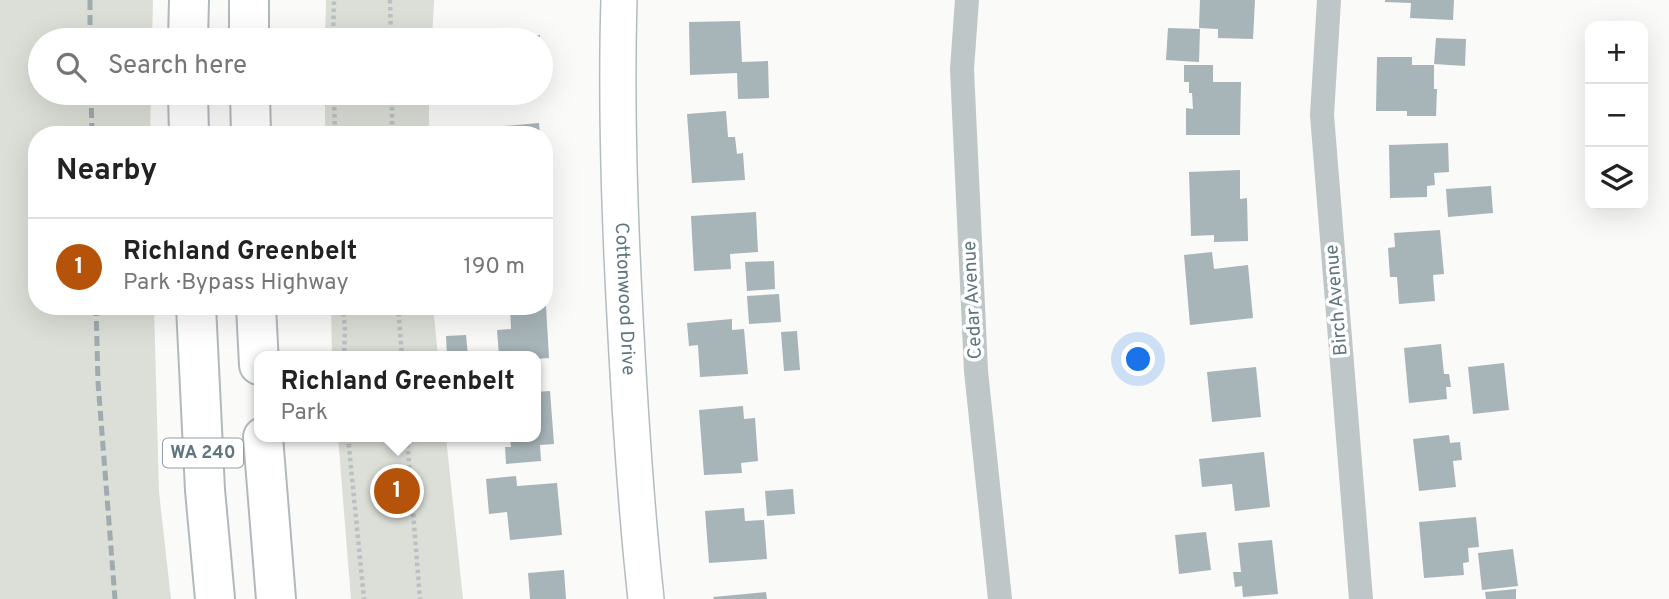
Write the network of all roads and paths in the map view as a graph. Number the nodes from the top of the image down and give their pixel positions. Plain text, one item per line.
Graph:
1 (188, 0) edge
2 (249, 0) edge
3 (334, 0) edge
4 (390, 0) edge
5 (619, 0) edge
6 (967, 0) edge
7 (1329, 0) edge
8 (188, 28) edge
9 (249, 28) edge
10 (333, 28) edge
11 (391, 28) edge
12 (188, 105) edge
13 (250, 105) edge
14 (334, 105) edge
15 (392, 105) edge
16 (189, 126) edge
17 (251, 126) edge
18 (335, 126) edge
19 (392, 126) edge
20 (195, 315) edge
21 (256, 315) edge
22 (344, 315) edge
23 (399, 315) edge
24 (258, 351) edge
25 (344, 351) edge
26 (402, 351) edge
27 (263, 442) edge
28 (348, 442) edge
29 (407, 442) edge
30 (215, 599) edge
31 (276, 599) edge
32 (363, 599) edge
33 (420, 599) edge
34 (646, 599) edge
35 (1000, 599) edge
36 (1361, 599) edge

1 - 8 highway
2 - 9 highway
3 - 10 path
4 - 11 path
5 - 34 street, Cottonwood Drive
6 - 35 street, Cedar Avenue
7 - 36 street, Birch Avenue
12 - 16 highway
13 - 17 highway
14 - 18 path
15 - 19 path
20 - 30 highway, WA 240
21 - 24 highway
22 - 25 path
23 - 26 path
27 - 31 highway, WA 240
28 - 32 path
29 - 33 path

